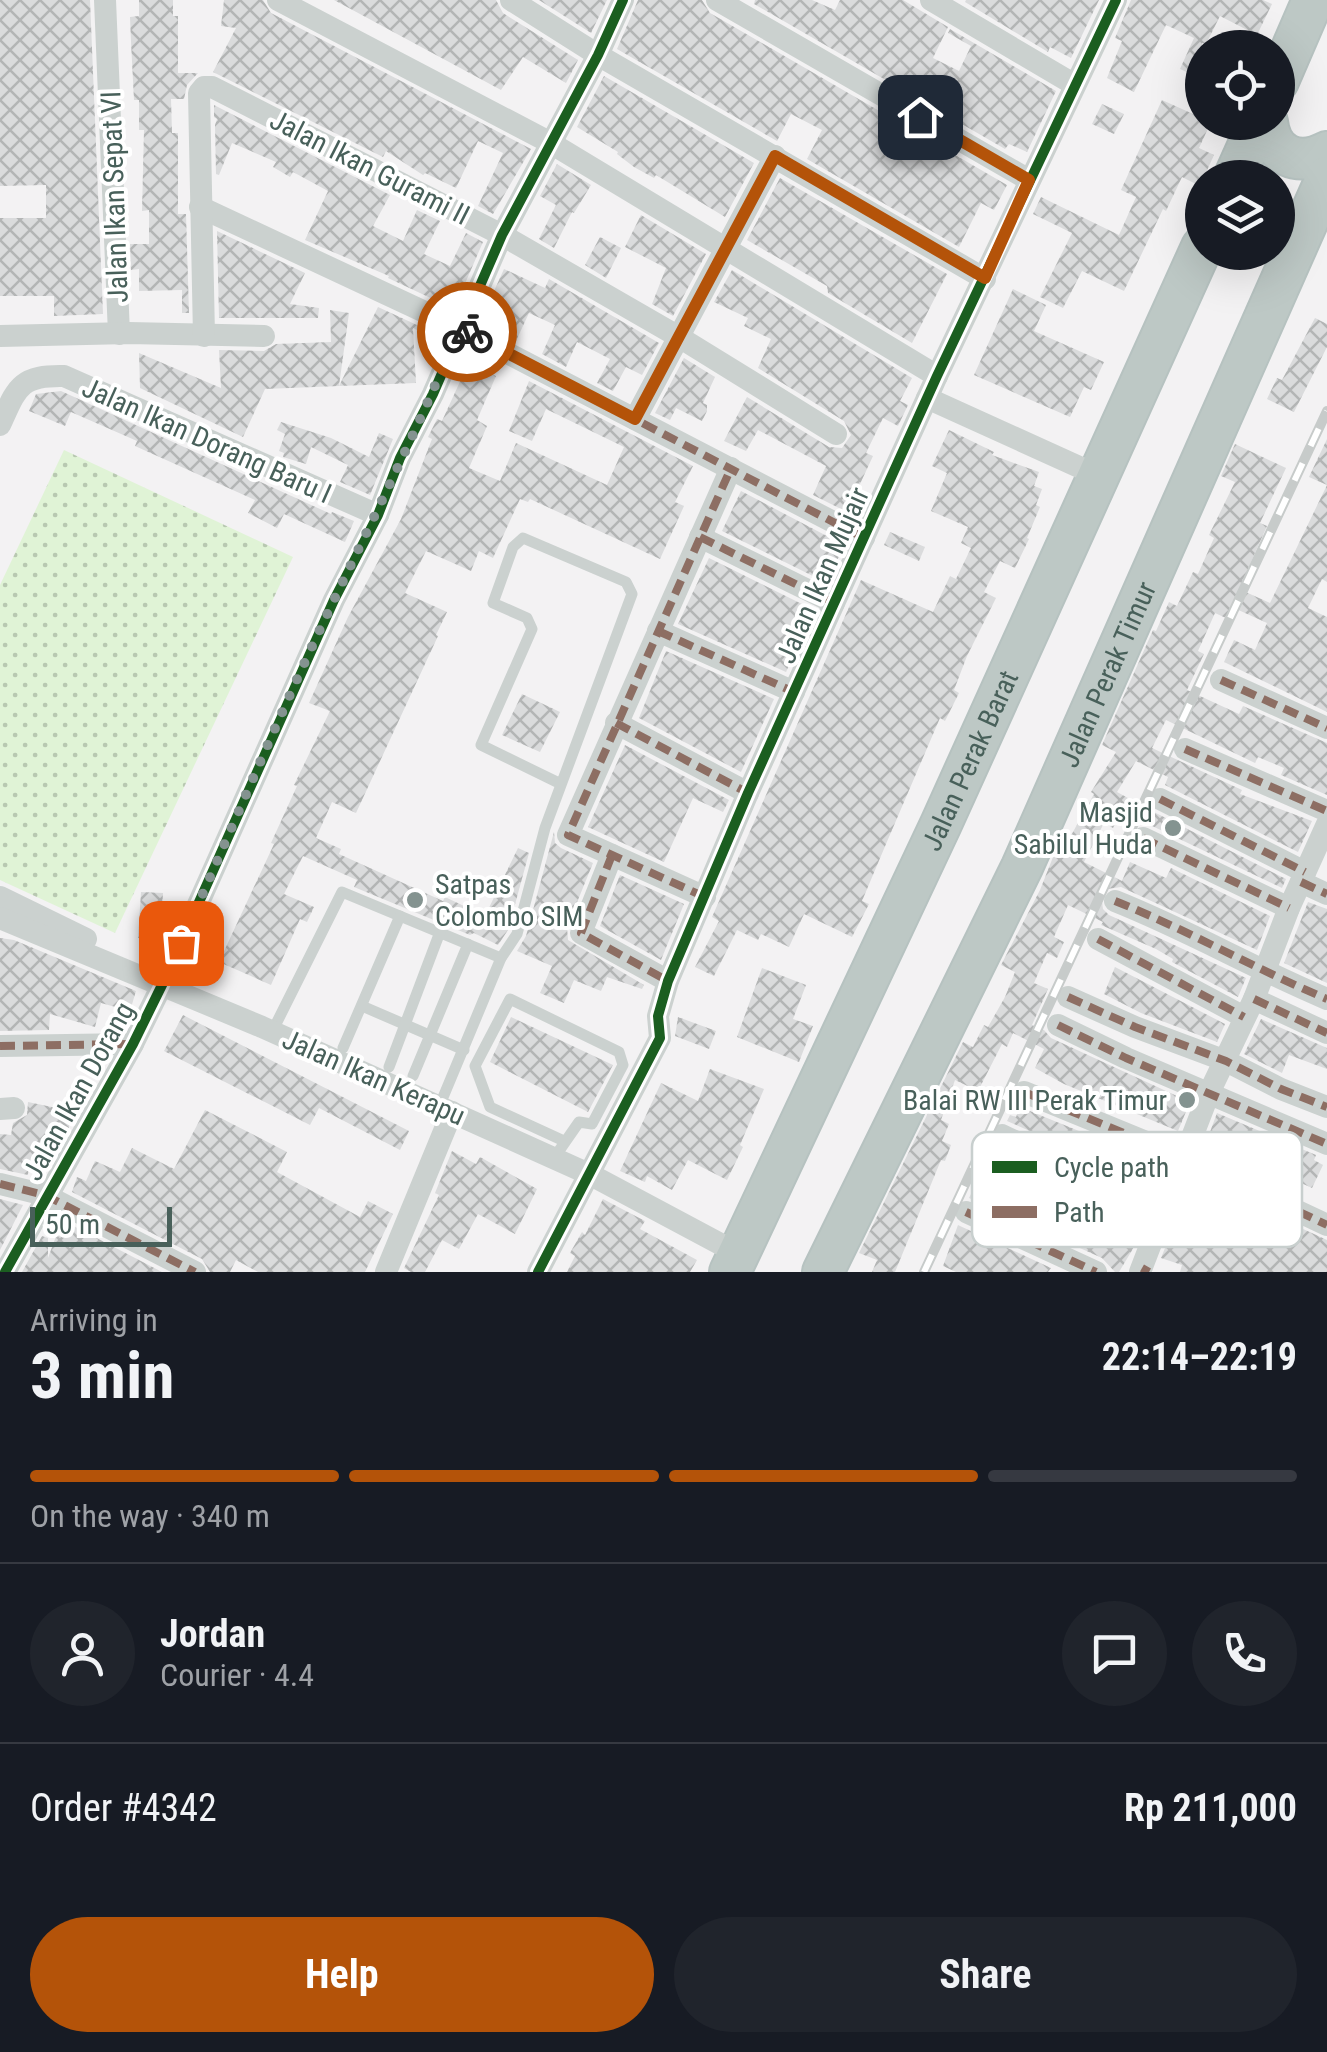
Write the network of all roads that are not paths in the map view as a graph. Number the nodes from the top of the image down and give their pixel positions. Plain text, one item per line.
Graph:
1 (105, 0) edge
2 (278, 0) edge
3 (512, 0) edge
4 (624, 0) edge
5 (717, 0) edge
6 (931, 0) edge
7 (1116, 0) edge
8 (1312, 0) edge
9 (1295, 40) edge
10 (598, 55) junction
11 (1075, 85) junction
12 (1271, 140) edge
13 (549, 142) junction
14 (1327, 152) edge
15 (775, 156) junction
16 (1327, 177) edge
17 (1029, 180) junction
18 (1295, 197) edge
19 (200, 207) junction
20 (1309, 218) junction
21 (502, 234) junction
22 (724, 250) junction
23 (1192, 270) edge
24 (985, 278) junction
25 (459, 328) junction
26 (120, 334) junction
27 (0, 336) edge
28 (204, 336) junction
29 (264, 336) dead end
30 (680, 337) junction
31 (937, 376) junction
32 (927, 398) junction
33 (635, 419) junction
34 (0, 425) edge
35 (836, 434) dead end
36 (731, 468) junction
37 (1099, 476) junction
38 (378, 515) junction
39 (700, 537) junction
40 (864, 538) junction
41 (834, 603) junction
42 (658, 631) junction
43 (1222, 680) dead end
44 (794, 692) junction
45 (616, 723) junction
46 (1327, 728) edge
47 (1184, 748) dead end
48 (561, 784) junction
49 (748, 792) junction
50 (1160, 799) dead end
51 (1327, 810) edge
52 (1327, 824) edge
53 (1143, 838) dead end
54 (612, 855) junction
55 (1303, 877) junction
56 (1327, 894) edge
57 (0, 897) edge
58 (705, 897) junction
59 (1115, 902) dead end
60 (1289, 908) junction
61 (400, 916) junction
62 (0, 918) edge
63 (440, 932) junction
64 (1098, 939) dead end
65 (468, 944) junction
66 (500, 958) junction
67 (1264, 972) junction
68 (668, 980) junction
69 (164, 981) junction
70 (1068, 997) dead end
71 (1327, 998) edge
72 (362, 1006) junction
73 (1249, 1008) junction
74 (405, 1025) junction
75 (1058, 1025) dead end
76 (272, 1032) junction
77 (1327, 1033) edge
78 (432, 1036) junction
79 (133, 1044) junction
80 (0, 1046) edge
81 (343, 1048) dead end
82 (464, 1050) junction
83 (1226, 1060) junction
84 (389, 1066) dead end
85 (413, 1076) dead end
86 (1024, 1092) dead end
87 (1210, 1094) junction
88 (1327, 1107) edge
89 (446, 1110) junction
90 (484, 1116) junction
91 (1121, 1132) edge
92 (1195, 1132) edge
93 (1299, 1132) edge
94 (1302, 1133) edge
95 (1327, 1144) edge
96 (559, 1150) junction
97 (591, 1175) junction
98 (0, 1184) edge
99 (45, 1196) junction
100 (966, 1212) dead end
101 (1302, 1213) edge
102 (972, 1215) edge
103 (1326, 1224) edge
104 (1042, 1247) edge
105 (734, 1263) edge
106 (185, 1270) edge
107 (5, 1272) edge
108 (386, 1272) edge
109 (538, 1272) edge
110 (823, 1272) edge
111 (1096, 1272) edge

1 - 26 street, Jalan Ikan Sepat VI
2 - 13 street
3 - 10 street
4 - 10 street, Jalan Ikan Dorang
5 - 17 street
6 - 11 street
7 - 11 street, Jalan Ikan Mujair
8 - 9 highway
10 - 13 street, Jalan Ikan Dorang
10 - 15 street
11 - 17 street, Jalan Ikan Mujair
12 - 14 highway
13 - 21 street, Jalan Ikan Dorang
13 - 22 street
15 - 22 street
15 - 24 street
16 - 20 highway, Jalan Perak Timur
17 - 24 street, Jalan Ikan Mujair
18 - 20 highway
19 - 21 street, Jalan Ikan Gurami II
19 - 25 street
19 - 28 street
20 - 110 highway, Jalan Perak Timur
21 - 25 street, Jalan Ikan Dorang
21 - 30 street, Jalan Ikan Gurami II
22 - 30 street
22 - 31 street
23 - 37 highway, Jalan Perak Barat
24 - 31 street, Jalan Ikan Mujair
25 - 33 street
25 - 38 street, Jalan Ikan Dorang
26 - 27 street, Jalan Ikan Sepat VI
26 - 28 street
28 - 29 street
30 - 33 street
30 - 35 street, Jalan Ikan Gurami II
31 - 32 street, Jalan Ikan Mujair
32 - 37 street
32 - 40 street, Jalan Ikan Mujair
33 - 36 street
34 - 38 street, Jalan Ikan Dorang Baru I
36 - 39 street
36 - 40 street
37 - 105 highway, Jalan Perak Barat
38 - 69 street, Jalan Ikan Dorang
39 - 41 street
39 - 42 street
40 - 41 street, Jalan Ikan Mujair
41 - 44 street, Jalan Ikan Mujair
42 - 44 street
42 - 45 street
43 - 46 street
44 - 49 street, Jalan Ikan Mujair
45 - 49 street
45 - 54 street
47 - 51 street
48 - 48 lane
48 - 66 lane
49 - 58 street, Jalan Ikan Mujair
50 - 55 street
52 - 55 street
53 - 60 street
54 - 58 street
54 - 68 street
55 - 56 street
55 - 60 street
57 - 69 street
58 - 68 street, Jalan Ikan Mujair
59 - 67 street
60 - 67 street
61 - 63 lane
61 - 72 lane
61 - 76 lane
62 - 69 street, Jalan Ikan Kerapu
63 - 65 lane
63 - 74 lane
64 - 73 street
65 - 66 lane
65 - 78 lane
66 - 82 lane
67 - 71 street
67 - 73 street
68 - 97 street, Jalan Ikan Mujair
69 - 76 street, Jalan Ikan Kerapu
69 - 79 street, Jalan Ikan Dorang
70 - 83 street
72 - 74 lane
72 - 81 lane
73 - 77 street
73 - 83 street
74 - 78 lane
74 - 84 lane
75 - 87 street
76 - 89 street, Jalan Ikan Kerapu
78 - 82 lane
78 - 85 lane
79 - 80 street
79 - 99 street, Jalan Ikan Dorang
82 - 89 lane
83 - 87 street
83 - 88 street
86 - 91 street
87 - 92 street
87 - 93 street
89 - 90 street, Jalan Ikan Kerapu
89 - 108 street
90 - 96 street, Jalan Ikan Kerapu
90 - 96 lane
94 - 95 street
96 - 97 street, Jalan Ikan Kerapu
97 - 105 street, Jalan Ikan Kerapu
97 - 109 street, Jalan Ikan Mujair
98 - 99 street
99 - 106 street
99 - 107 street, Jalan Ikan Dorang
100 - 102 street
101 - 103 street
104 - 111 street

